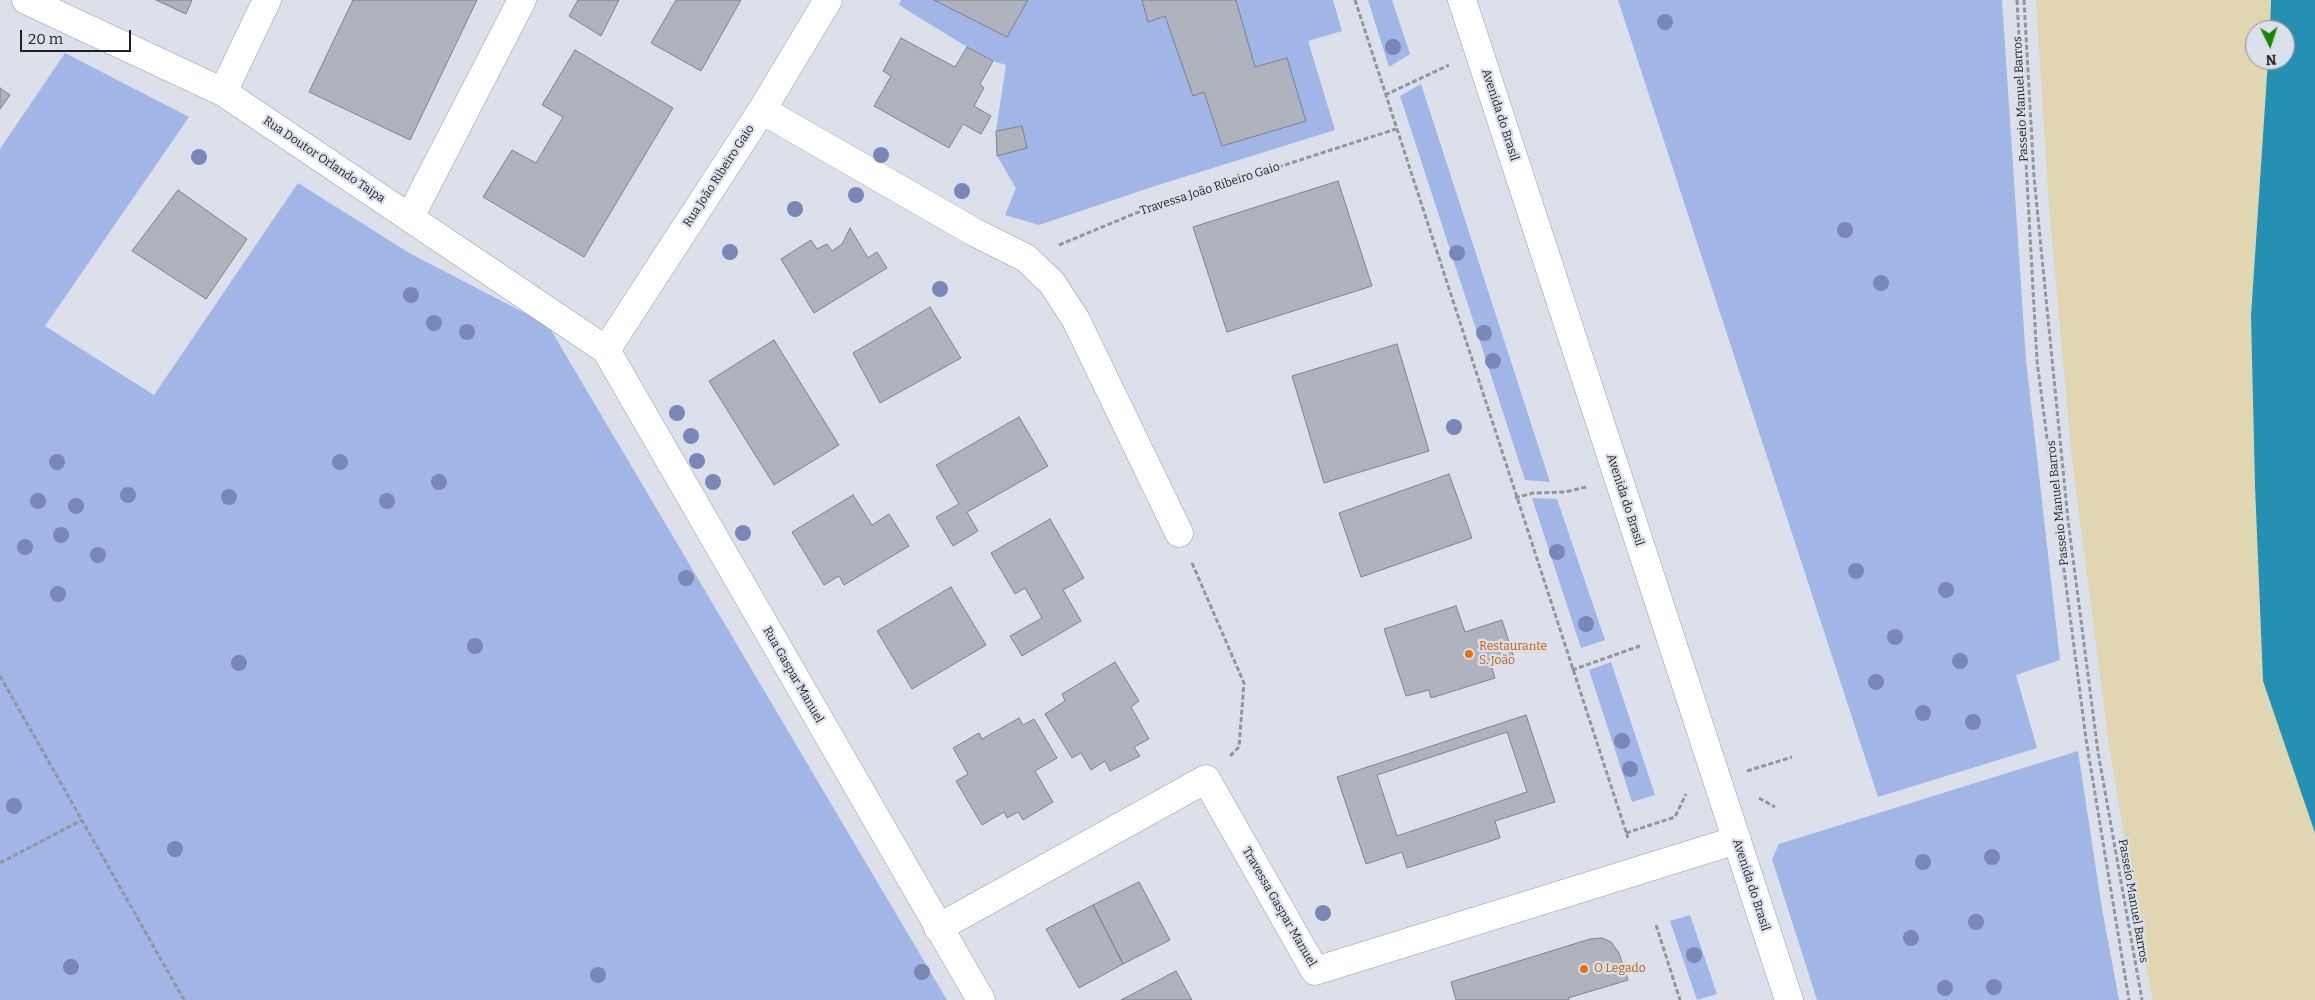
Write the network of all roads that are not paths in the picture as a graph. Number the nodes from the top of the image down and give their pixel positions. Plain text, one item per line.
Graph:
1 (26, 0) edge
2 (267, 0) edge
3 (522, 0) edge
4 (828, 0) edge
5 (1462, 0) edge
6 (223, 92) junction
7 (762, 110) junction
8 (410, 217) junction
9 (606, 350) junction
10 (1179, 533) road end
11 (1737, 840) junction
12 (938, 928) junction
13 (981, 1000) edge
14 (1789, 1000) edge

1 - 6 street, Rua Doutor Orlando Taipa
2 - 6 street
3 - 8 street
4 - 7 street, Rua João Ribeiro Gaio
5 - 11 street, Avenida do Brasil
6 - 8 street, Rua Doutor Orlando Taipa
7 - 9 street, Rua João Ribeiro Gaio
7 - 10 street
8 - 9 street, Rua Doutor Orlando Taipa
9 - 12 street, Rua Gaspar Manuel
11 - 12 street, Travessa Gaspar Manuel
11 - 14 street, Avenida do Brasil
12 - 13 street, Rua Gaspar Manuel

